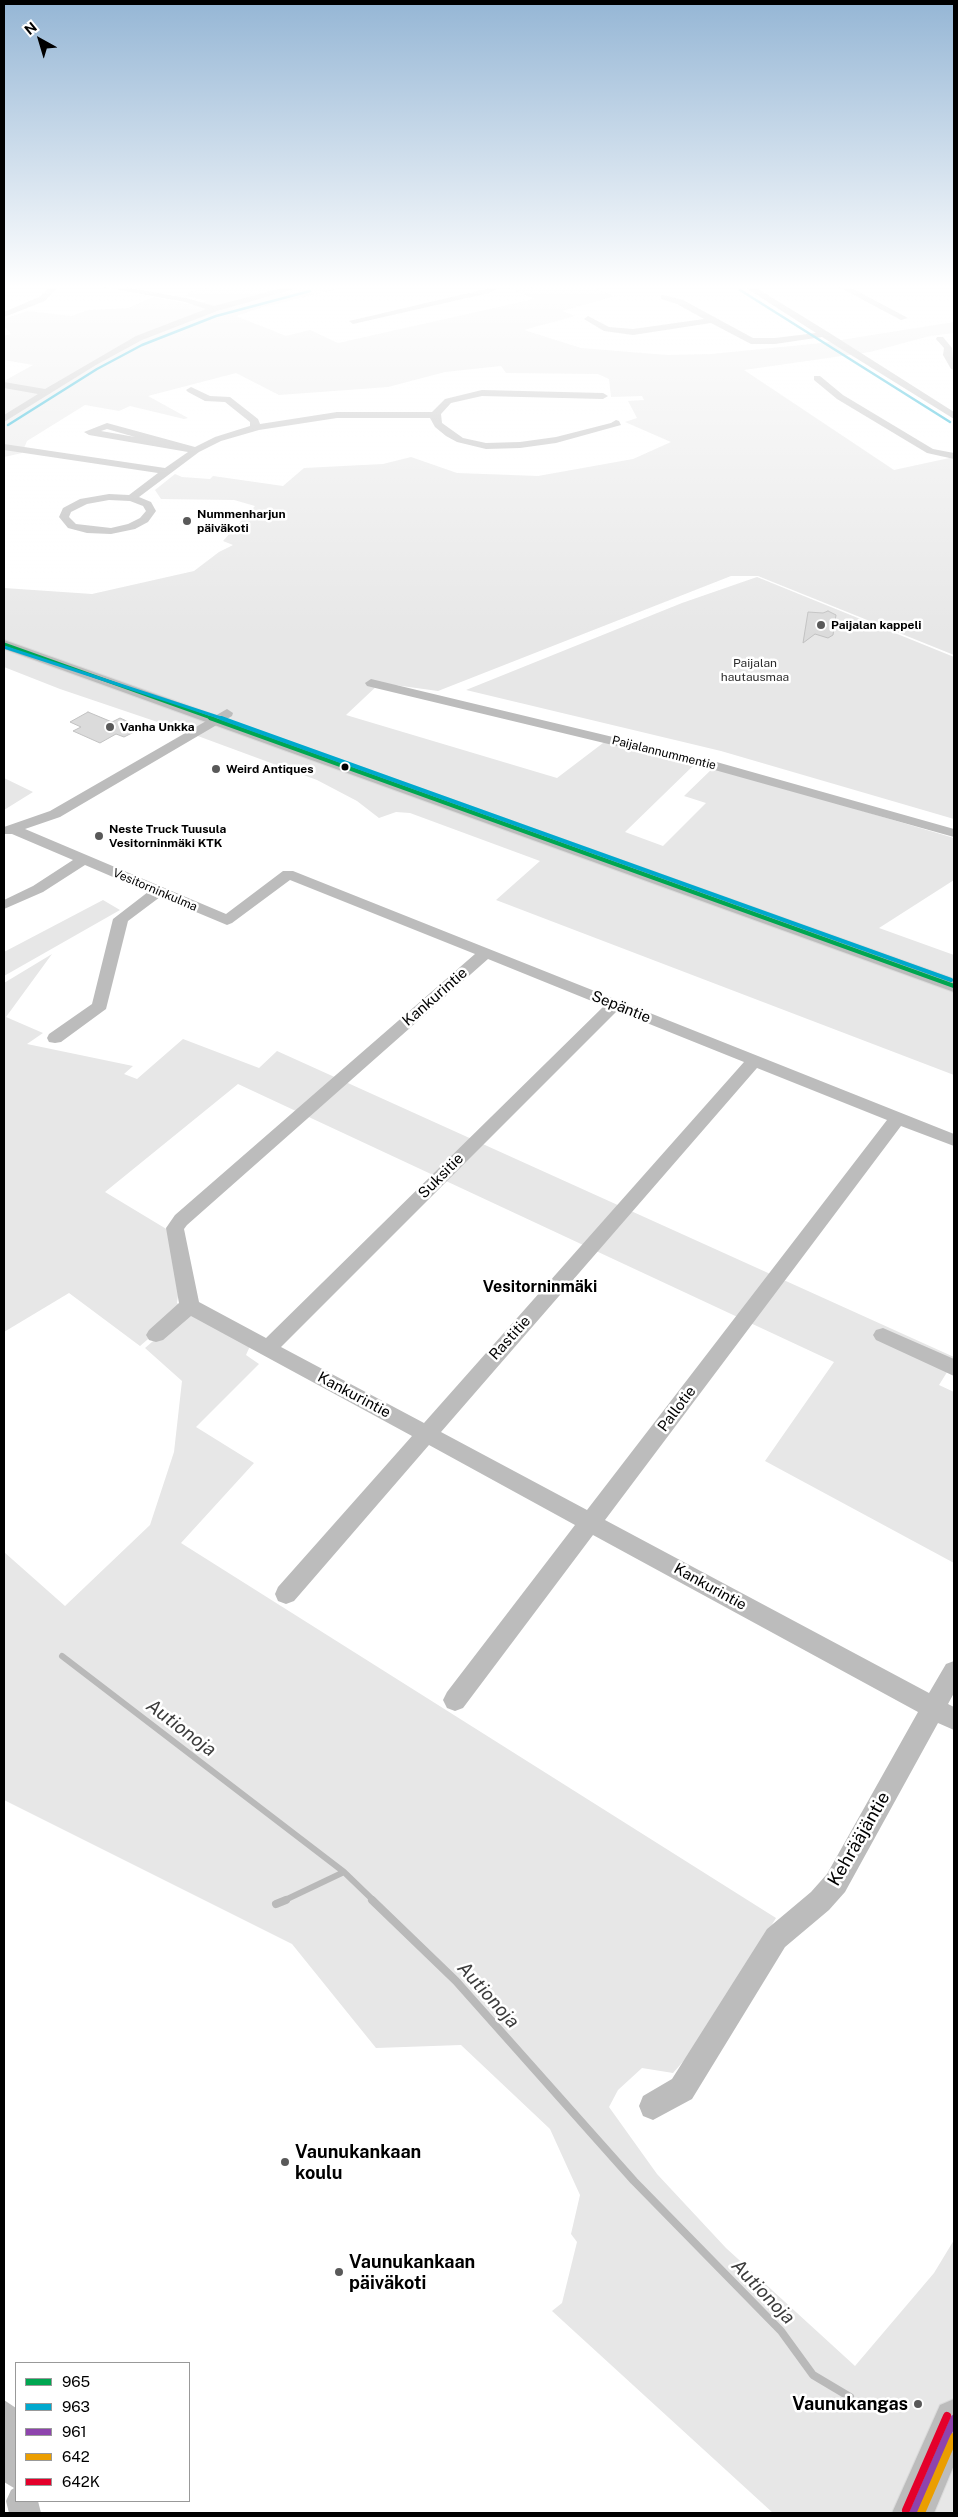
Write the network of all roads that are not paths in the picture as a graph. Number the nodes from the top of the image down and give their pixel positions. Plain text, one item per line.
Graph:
1 (31, 401) edge
2 (212, 401) edge
3 (448, 401) edge
4 (847, 401) edge
5 (931, 401) edge
6 (435, 415) junction
7 (954, 416) edge
8 (4, 419) edge
9 (616, 423) dead end
10 (256, 426) junction
11 (4, 447) edge
12 (191, 449) junction
13 (954, 456) edge
14 (164, 471) junction
15 (131, 498) junction
16 (4, 639) edge
17 (4, 644) edge
18 (371, 683) dead end
19 (221, 717) junction
20 (9, 831) edge
21 (954, 833) edge
22 (84, 860) junction
23 (288, 874) joint
24 (158, 891) junction
25 (4, 905) edge
26 (486, 953) junction
27 (954, 973) edge
28 (954, 986) edge
29 (615, 1004) junction
30 (55, 1038) dead end
31 (755, 1060) junction
32 (898, 1118) junction
33 (954, 1140) edge
34 (189, 1306) junction
35 (156, 1335) dead end
36 (882, 1335) dead end
37 (268, 1348) junction
38 (954, 1368) edge
39 (425, 1433) junction
40 (590, 1522) junction
41 (286, 1594) dead end
42 (954, 1671) edge
43 (455, 1700) dead end
44 (944, 1714) edge
45 (653, 2106) dead end
46 (4, 2416) edge
47 (954, 2419) edge
48 (15, 2468) edge
49 (913, 2513) edge

1 - 8 street
2 - 10 street
3 - 6 street
4 - 13 street
5 - 7 street
6 - 9 street
6 - 10 street
10 - 12 street
11 - 14 street
12 - 12 street
12 - 14 street
14 - 15 street
15 - 15 street
16 - 19 main road
17 - 19 main road
18 - 21 street, Paijalannummentie
19 - 20 street
19 - 27 main road
19 - 28 main road
20 - 22 street, Vesitorninkulma
22 - 24 street, Vesitorninkulma
22 - 25 street
23 - 24 street, Vesitorninkulma
23 - 26 street, Sepäntie
24 - 30 street
26 - 29 street, Sepäntie
26 - 34 street, Kankurintie
29 - 31 street, Sepäntie
29 - 37 street, Suksitie
31 - 32 street, Sepäntie
31 - 39 street, Rastitie
32 - 33 street, Sepäntie
32 - 40 street, Pallotie
34 - 35 street
34 - 37 street, Kankurintie
36 - 38 street
37 - 39 street, Kankurintie
39 - 40 street, Kankurintie
39 - 41 street, Rastitie
40 - 43 street, Pallotie
40 - 44 street, Kankurintie
42 - 44 street, Kehrääjäntie
44 - 45 street, Kehrääjäntie
46 - 48 street
47 - 49 main road

